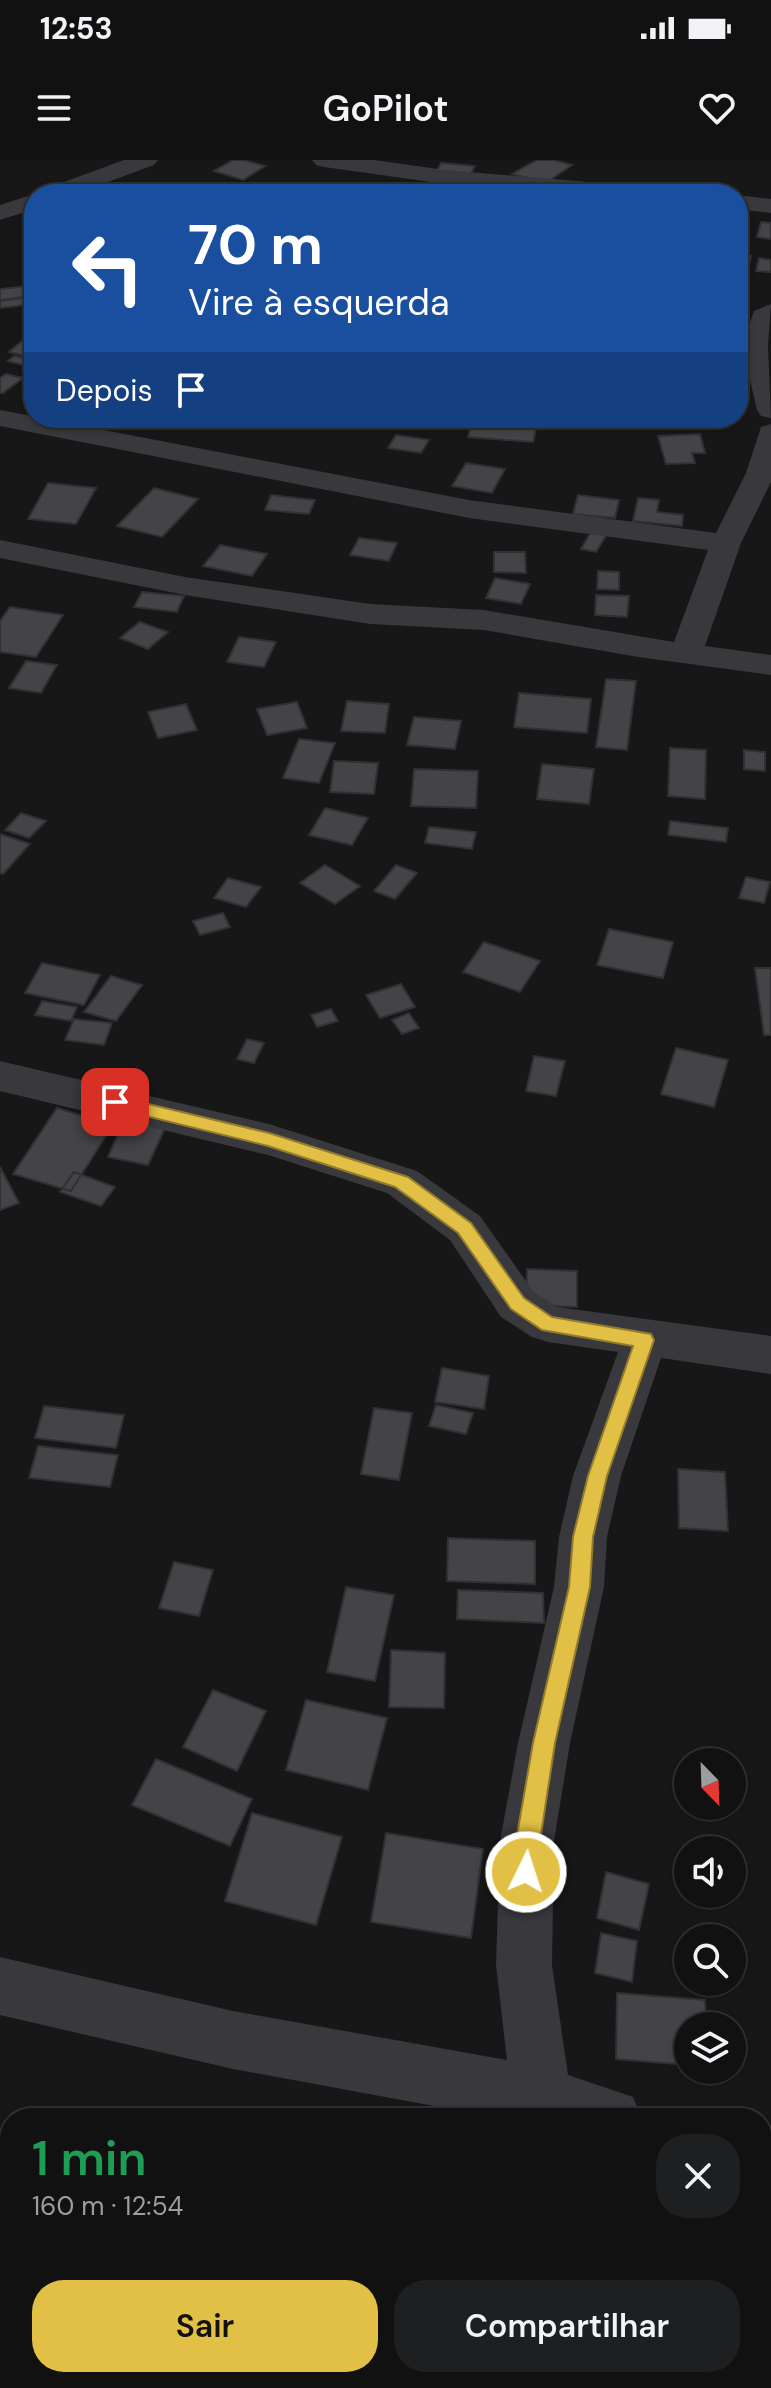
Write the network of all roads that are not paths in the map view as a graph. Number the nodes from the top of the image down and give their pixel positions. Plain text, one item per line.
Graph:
1 (146, 160) edge
2 (324, 160) edge
3 (80, 184) edge
4 (529, 184) edge
5 (748, 203) edge
6 (24, 205) edge
7 (771, 206) edge
8 (0, 213) edge
9 (771, 312) edge
10 (771, 410) edge
11 (0, 418) edge
12 (24, 423) edge
13 (52, 428) edge
14 (771, 433) edge
15 (726, 543) junction
16 (0, 549) edge
17 (686, 654) junction
18 (771, 665) edge
19 (0, 1076) edge
20 (645, 1340) junction
21 (771, 1355) edge
22 (0, 1986) edge
23 (541, 2096) junction
24 (580, 2108) edge

1 - 3 street
2 - 4 street
5 - 7 street
6 - 8 street
9 - 10 street
11 - 12 street
13 - 15 street
14 - 15 street
15 - 17 street
16 - 17 street
17 - 18 street
19 - 20 street
20 - 21 street
20 - 23 street
22 - 23 street
23 - 24 street

